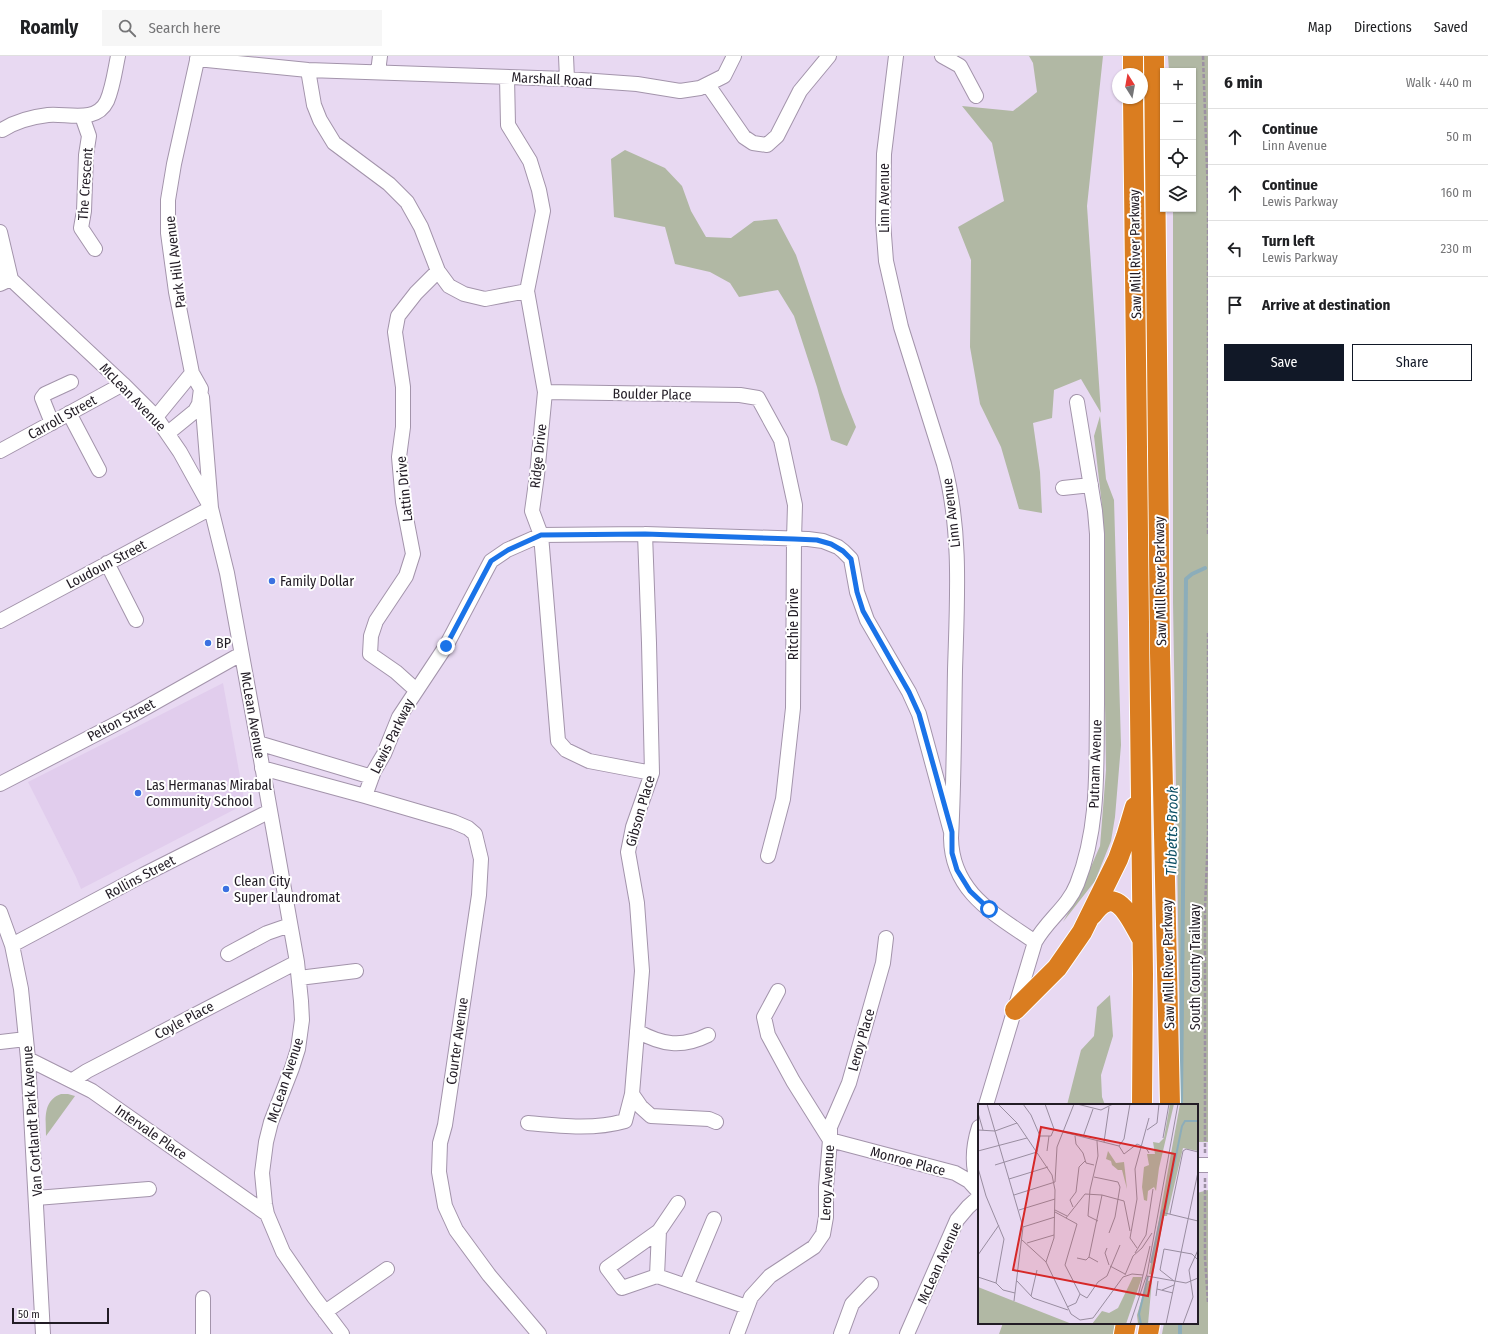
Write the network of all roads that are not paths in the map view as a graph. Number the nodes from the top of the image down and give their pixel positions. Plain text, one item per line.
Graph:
1 (118, 56) edge
2 (380, 56) edge
3 (566, 56) edge
4 (734, 56) edge
5 (829, 56) edge
6 (896, 56) edge
7 (942, 56) edge
8 (1133, 56) edge
9 (1154, 56) edge
10 (198, 57) edge
11 (1133, 68) edge
12 (308, 70) junction
13 (378, 72) junction
14 (507, 77) junction
15 (567, 79) junction
16 (708, 85) junction
17 (976, 96) dead end
18 (1133, 104) edge
19 (82, 116) junction
20 (1, 131) edge
21 (0, 232) edge
22 (95, 249) dead end
23 (0, 269) edge
24 (438, 271) junction
25 (5, 281) edge
26 (527, 291) junction
27 (192, 373) junction
28 (71, 382) dead end
29 (123, 384) junction
30 (201, 389) junction
31 (545, 392) junction
32 (758, 398) joint
33 (1077, 402) dead end
34 (69, 413) junction
35 (156, 417) junction
36 (52, 422) junction
37 (168, 433) junction
38 (0, 451) edge
39 (99, 470) dead end
40 (1091, 485) junction
41 (1063, 488) dead end
42 (211, 508) junction
43 (645, 534) junction
44 (541, 535) junction
45 (794, 539) junction
46 (107, 563) junction
47 (136, 620) dead end
48 (0, 621) edge
49 (241, 654) junction
50 (416, 690) junction
51 (258, 743) junction
52 (262, 768) junction
53 (652, 773) junction
54 (372, 777) junction
55 (0, 784) edge
56 (1140, 785) junction
57 (365, 796) junction
58 (270, 811) junction
59 (952, 832) junction
60 (768, 856) dead end
61 (0, 912) edge
62 (1088, 920) junction
63 (290, 925) junction
64 (886, 938) dead end
65 (1142, 940) junction
66 (1035, 942) junction
67 (12, 945) junction
68 (228, 954) dead end
69 (296, 962) junction
70 (356, 971) dead end
71 (299, 978) junction
72 (778, 991) dead end
73 (1015, 1010) junction
74 (637, 1031) junction
75 (708, 1035) dead end
76 (26, 1039) junction
77 (0, 1042) edge
78 (28, 1059) junction
79 (73, 1080) junction
80 (632, 1094) junction
81 (986, 1104) edge
82 (1142, 1104) edge
83 (1170, 1104) edge
84 (716, 1122) dead end
85 (528, 1123) dead end
86 (978, 1133) edge
87 (830, 1140) junction
88 (978, 1184) edge
89 (149, 1189) dead end
90 (978, 1191) edge
91 (36, 1198) junction
92 (978, 1198) edge
93 (678, 1204) dead end
94 (267, 1214) junction
95 (714, 1219) dead end
96 (659, 1231) junction
97 (388, 1269) dead end
98 (657, 1276) junction
99 (871, 1284) dead end
100 (686, 1286) junction
101 (203, 1298) dead end
102 (747, 1307) junction
103 (326, 1312) junction
104 (1126, 1324) edge
105 (1150, 1324) edge
106 (43, 1334) edge
107 (203, 1334) edge
108 (342, 1334) edge
109 (539, 1334) edge
110 (737, 1334) edge
111 (841, 1334) edge
112 (907, 1334) edge
113 (1124, 1334) edge
114 (1148, 1334) edge

1 - 19 street
2 - 13 street
3 - 15 street
4 - 16 street
5 - 16 street
6 - 59 street, Linn Avenue
7 - 17 street
8 - 11 highway
9 - 83 highway, Saw Mill River Parkway
10 - 12 street, Marshall Road
10 - 27 street, Park Hill Avenue
12 - 13 street, Marshall Road
12 - 24 street
13 - 14 street, Marshall Road
14 - 15 street, Marshall Road
14 - 26 street, Ridge Drive
15 - 16 street, Marshall Road
18 - 56 highway, Saw Mill River Parkway
19 - 20 street
19 - 22 street, The Crescent
21 - 25 street
23 - 25 street, McLean Avenue
24 - 26 street
24 - 50 street, Lattin Drive
25 - 29 street, McLean Avenue
26 - 31 street, Ridge Drive
27 - 30 street, Park Hill Avenue
27 - 35 street
28 - 36 street
29 - 34 street, Carroll Street
29 - 35 street, McLean Avenue
30 - 37 street
30 - 42 street
31 - 32 street, Boulder Place
31 - 44 street, Ridge Drive
32 - 45 street, Ritchie Drive
33 - 40 street, Putnam Avenue
34 - 36 street, Carroll Street
34 - 39 street
35 - 37 street, McLean Avenue
36 - 38 street, Carroll Street
37 - 42 street, McLean Avenue
40 - 41 street
40 - 66 street, Putnam Avenue
42 - 46 street, Loudoun Street
42 - 49 street, McLean Avenue
43 - 44 street, Lewis Parkway
43 - 45 street, Lewis Parkway
43 - 53 street, Gibson Place
44 - 50 street, Lewis Parkway
44 - 53 street, Ridge Drive
45 - 59 street, Lewis Parkway
45 - 60 street, Ritchie Drive
46 - 47 street
46 - 48 street, Loudoun Street
49 - 51 street, McLean Avenue
49 - 55 street, Pelton Street
50 - 54 street, Lewis Parkway
51 - 52 street, McLean Avenue
51 - 54 street
52 - 57 street
52 - 58 street, McLean Avenue
53 - 74 street, Gibson Place
54 - 57 street, Lewis Parkway
56 - 62 highway
56 - 65 highway, Saw Mill River Parkway
57 - 109 street, Courter Avenue
58 - 63 street, McLean Avenue
58 - 67 street, Rollins Street
59 - 66 street, Linn Avenue
61 - 67 street, Van Cortlandt Park Avenue
62 - 65 highway
62 - 73 highway
63 - 68 street
63 - 69 street, McLean Avenue
64 - 87 street, Leroy Place
65 - 82 highway, Saw Mill River Parkway
66 - 73 street, Putnam Avenue
67 - 76 street, Van Cortlandt Park Avenue
69 - 71 street, McLean Avenue
69 - 79 street, Coyle Place
70 - 71 street
71 - 94 street, McLean Avenue
72 - 87 street, Leroy Avenue
73 - 81 street, Putnam Avenue
74 - 75 street
74 - 80 street, Gibson Place
76 - 77 street
76 - 78 street, Van Cortlandt Park Avenue
78 - 79 street, Intervale Place
78 - 91 street, Van Cortlandt Park Avenue
79 - 94 street, Intervale Place
80 - 84 street
80 - 85 street, Gibson Place
86 - 88 street
87 - 90 street, Monroe Place
87 - 102 street, Leroy Avenue
89 - 91 street
91 - 106 street, Van Cortlandt Park Avenue
92 - 112 street, McLean Avenue
93 - 96 street
94 - 103 street, McLean Avenue
95 - 100 street
96 - 98 street
96 - 98 street
97 - 103 street
98 - 100 street
99 - 111 street
100 - 102 street
101 - 107 street
102 - 110 street, Leroy Avenue
103 - 108 street, McLean Avenue
104 - 113 highway
105 - 114 highway

